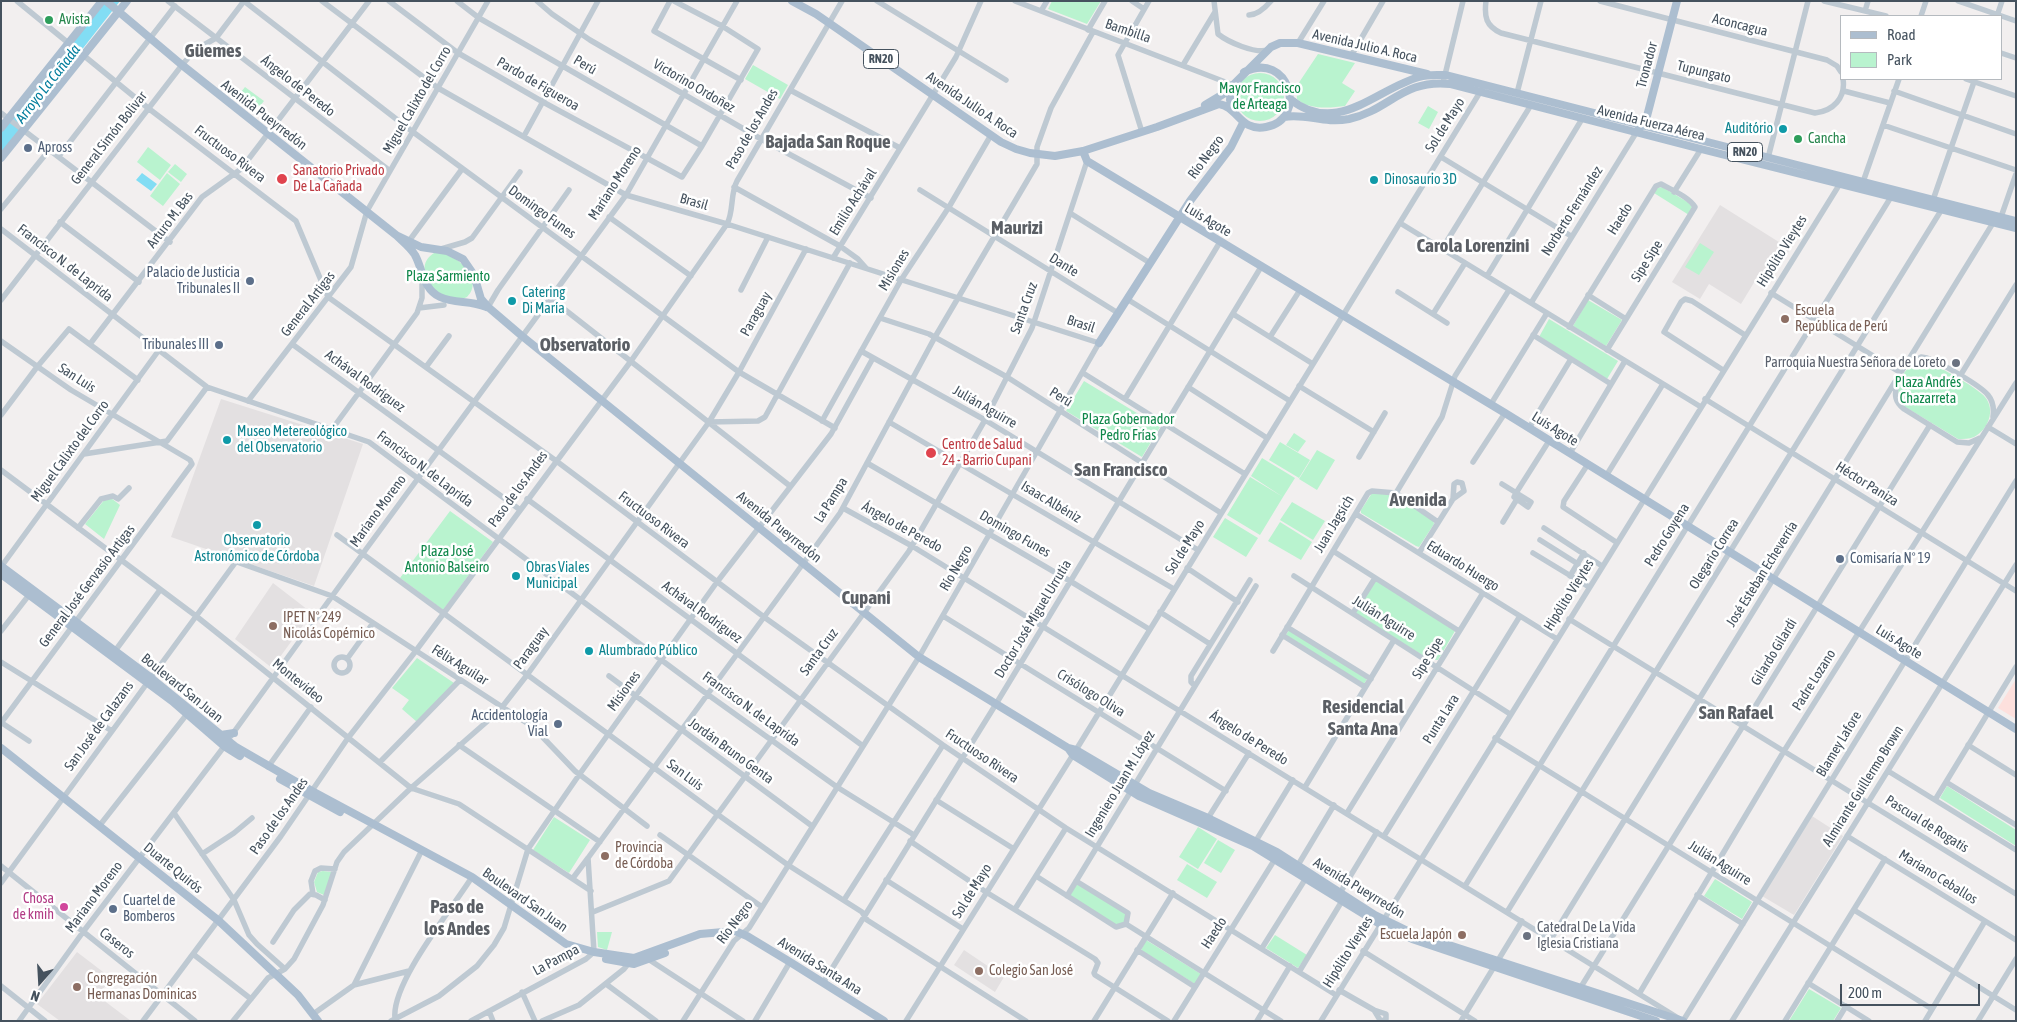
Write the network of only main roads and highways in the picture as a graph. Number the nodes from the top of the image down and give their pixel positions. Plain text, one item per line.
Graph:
1 (102, 1) edge
2 (106, 1) edge
3 (127, 1) edge
4 (1677, 1) edge
5 (794, 2) edge
6 (117, 10) junction
7 (1244, 72) junction
8 (1431, 74) junction
9 (1444, 79) junction
10 (1232, 86) junction
11 (1482, 88) junction
12 (1290, 99) junction
13 (1235, 115) junction
14 (1186, 116) junction
15 (1284, 116) junction
16 (1243, 123) junction
17 (1643, 126) junction
18 (1, 128) edge
19 (1636, 132) junction
20 (1083, 151) junction
21 (1, 158) edge
22 (1179, 217) junction
23 (2016, 221) edge
24 (2016, 228) edge
25 (396, 235) junction
26 (435, 250) junction
27 (421, 272) junction
28 (476, 285) junction
29 (463, 301) junction
30 (488, 307) junction
31 (1100, 343) road end
32 (1, 567) edge
33 (1, 574) edge
34 (74, 625) junction
35 (148, 680) junction
36 (2016, 729) edge
37 (234, 733) road end
38 (221, 736) junction
39 (226, 744) junction
40 (1, 748) edge
41 (1133, 789) junction
42 (310, 794) junction
43 (1254, 843) junction
44 (1382, 922) junction
45 (741, 934) junction
46 (593, 953) junction
47 (1578, 992) junction
48 (298, 995) junction
49 (314, 1011) junction
50 (316, 1021) edge
51 (323, 1021) edge
52 (884, 1021) edge
53 (1656, 1021) edge
54 (1683, 1021) edge

1 - 18 main road
2 - 6 main road, Avenida Pueyrredón
3 - 6 main road
4 - 17 main road, Tronador
5 - 20 main road, Avenida Julio A. Roca / RN20
6 - 21 main road
6 - 25 main road, Avenida Pueyrredón
7 - 8 main road, Avenida Julio A. Roca
7 - 10 main road, Avenida Julio A. Roca / RN20
7 - 12 main road
8 - 9 main road, Avenida Fuerza Aérea / RN20
8 - 12 main road, Avenida Fuerza Aérea / RN20
9 - 11 main road, Avenida Fuerza Aérea / RN20
9 - 15 main road, Avenida Fuerza Aérea / RN20
10 - 13 main road
10 - 14 main road, Avenida Julio A. Roca / RN20
11 - 17 main road, Avenida Fuerza Aérea / RN20
11 - 19 main road, Avenida Fuerza Aérea / RN20
12 - 15 main road
13 - 14 main road, Avenida Julio A. Roca / RN20
13 - 16 main road, Avenida Julio A. Roca / RN20
14 - 20 main road, Avenida Julio A. Roca / RN20
15 - 16 main road
16 - 22 main road, Río Negro
17 - 19 main road
17 - 23 main road, Avenida Fuerza Aérea / RN20
19 - 24 main road, Avenida Fuerza Aérea / RN20
20 - 22 main road, Luis Agote
22 - 31 main road, Río Negro
22 - 36 main road, Luis Agote
25 - 26 main road, Avenida Pueyrredón
25 - 27 main road, Avenida Pueyrredón
26 - 27 main road
26 - 28 main road, Avenida Pueyrredón
27 - 29 main road, Avenida Pueyrredón
28 - 29 main road
28 - 30 main road, Avenida Pueyrredón
29 - 30 main road, Avenida Pueyrredón
30 - 41 main road, Avenida Pueyrredón
32 - 34 main road, Boulevard San Juan
33 - 34 main road, Boulevard San Juan
34 - 35 main road, Boulevard San Juan
34 - 35 main road, Boulevard San Juan
35 - 38 main road, Boulevard San Juan
35 - 39 main road, Boulevard San Juan
37 - 38 main road
38 - 39 main road, Boulevard San Juan
39 - 42 main road, Boulevard San Juan
39 - 42 main road, Boulevard San Juan
40 - 48 main road, Duarte Quirós
41 - 43 main road, Avenida Pueyrredón
41 - 43 main road, Avenida Pueyrredón
42 - 46 main road, Boulevard San Juan
43 - 44 main road, Avenida Pueyrredón
43 - 44 main road, Avenida Pueyrredón
44 - 47 main road, Avenida Pueyrredón
45 - 46 main road, Boulevard San Juan
45 - 46 main road, Boulevard San Juan
45 - 52 main road, Avenida Santa Ana
47 - 53 main road, Avenida Pueyrredón
47 - 54 main road, Avenida Pueyrredón
48 - 49 main road, Duarte Quirós
48 - 50 main road
49 - 50 main road, Duarte Quirós
49 - 51 main road

